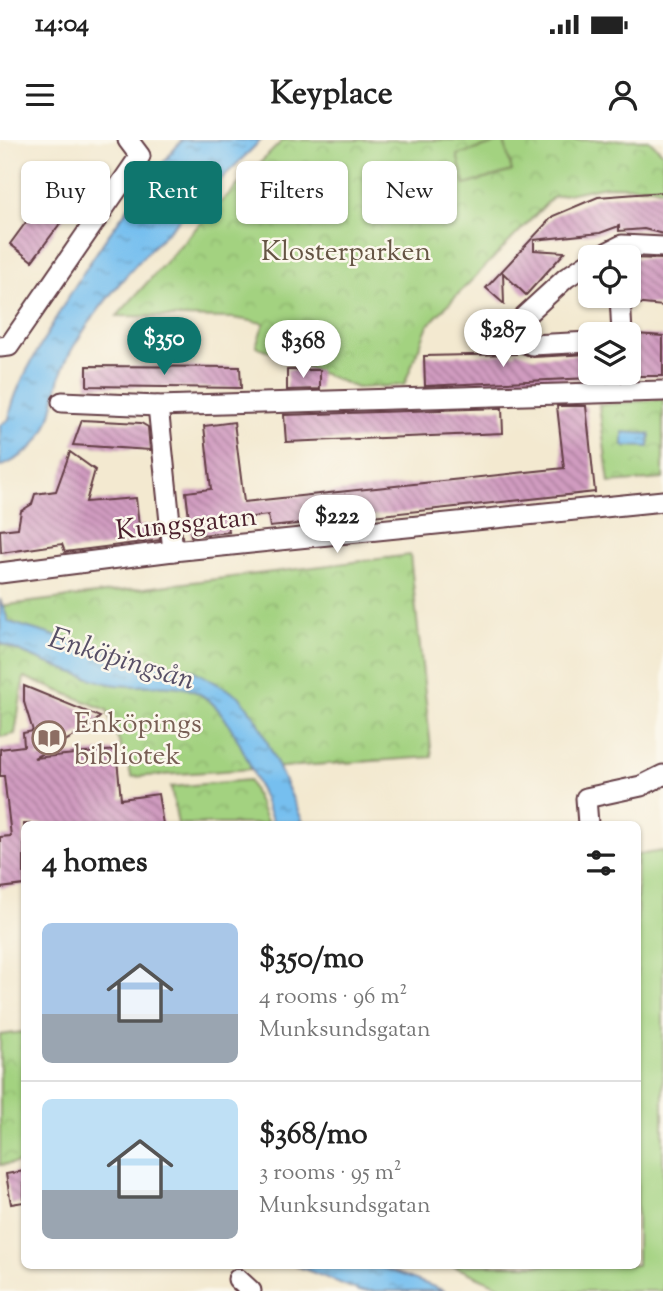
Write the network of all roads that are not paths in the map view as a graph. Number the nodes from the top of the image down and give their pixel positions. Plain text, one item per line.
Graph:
1 (128, 140) edge
2 (641, 246) edge
3 (663, 247) edge
4 (578, 270) edge
5 (578, 343) edge
6 (0, 347) edge
7 (663, 391) edge
8 (62, 402) dead end
9 (158, 407) junction
10 (663, 501) edge
11 (173, 551) junction
12 (3, 572) edge
13 (663, 775) edge
14 (588, 821) edge

1 - 6 street
2 - 3 street
4 - 5 street
7 - 9 street
8 - 9 street
9 - 11 street
10 - 11 street, Kungsgatan
11 - 12 street, Kungsgatan
13 - 14 street

